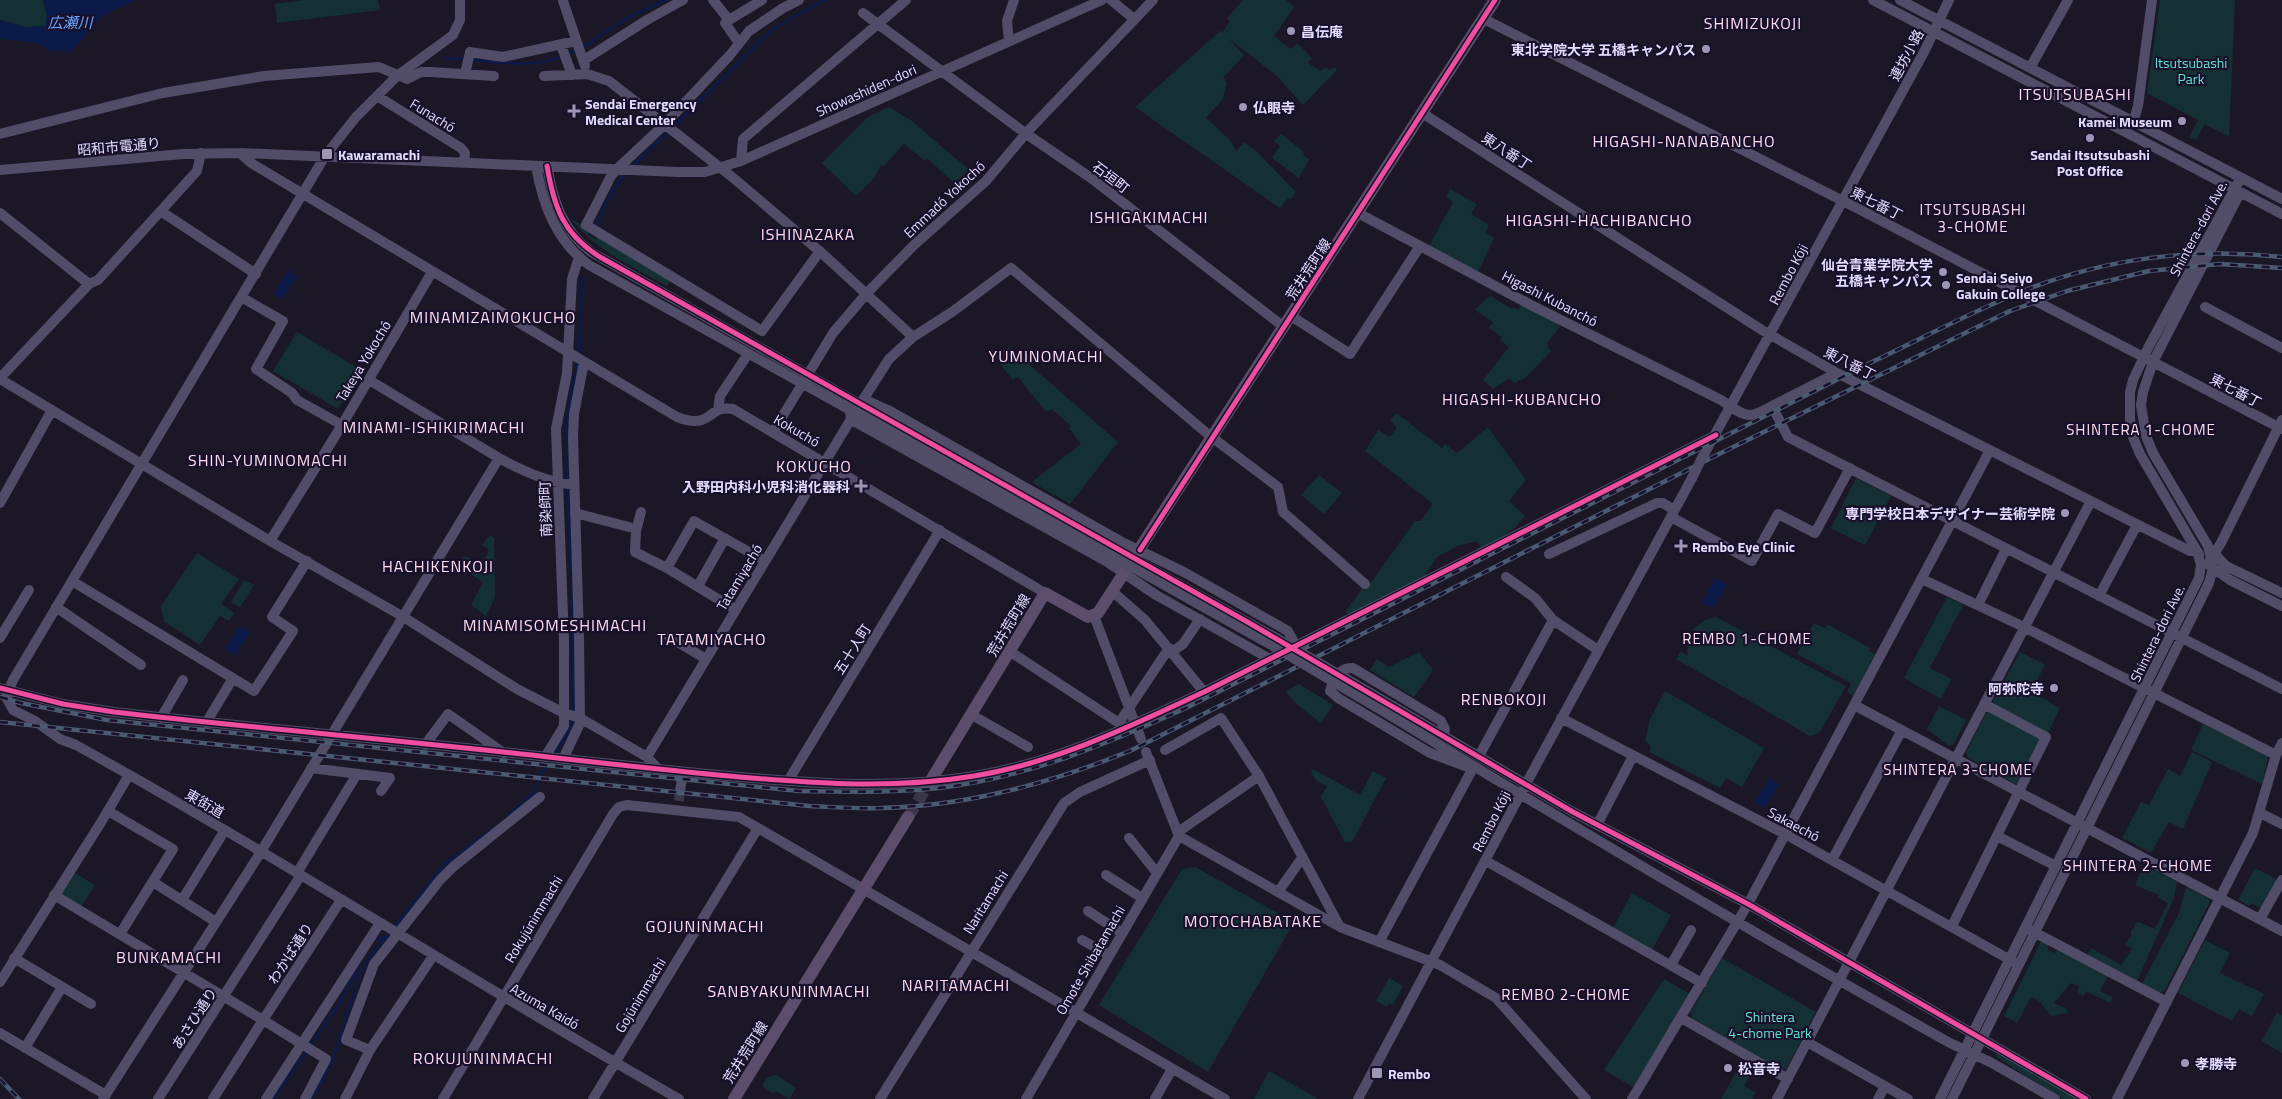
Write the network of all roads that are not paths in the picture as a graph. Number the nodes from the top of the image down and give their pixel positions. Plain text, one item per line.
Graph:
1 (460, 0) edge
2 (564, 0) edge
3 (683, 0) edge
4 (713, 0) edge
5 (762, 0) edge
6 (799, 0) edge
7 (906, 0) edge
8 (1014, 0) edge
9 (1102, 0) edge
10 (1111, 0) edge
11 (1153, 0) edge
12 (1495, 0) edge
13 (1873, 0) edge
14 (1900, 0) edge
15 (1949, 0) edge
16 (2068, 0) edge
17 (2152, 0) edge
18 (863, 13) dead end
19 (1484, 18) junction
20 (1134, 19) junction
21 (729, 20) junction
22 (1940, 20) junction
23 (878, 24) junction
24 (1934, 31) junction
25 (1009, 41) junction
26 (577, 43) junction
27 (739, 44) junction
28 (564, 53) junction
29 (583, 58) junction
30 (2030, 68) junction
31 (466, 71) junction
32 (941, 71) junction
33 (587, 74) junction
34 (572, 75) junction
35 (397, 76) junction
36 (494, 76) dead end
37 (544, 76) dead end
38 (377, 96) junction
39 (1422, 113) junction
40 (2133, 122) junction
41 (666, 126) junction
42 (0, 134) edge
43 (1025, 134) junction
44 (240, 152) junction
45 (201, 153) junction
46 (325, 156) junction
47 (741, 161) junction
48 (464, 163) junction
49 (542, 166) junction
50 (721, 168) junction
51 (0, 170) edge
52 (620, 170) junction
53 (2244, 180) junction
54 (2238, 191) junction
55 (303, 193) junction
56 (2282, 199) edge
57 (1843, 201) junction
58 (162, 212) junction
59 (0, 213) edge
60 (1358, 213) junction
61 (2282, 214) edge
62 (1420, 246) junction
63 (820, 251) junction
64 (579, 257) junction
65 (432, 272) junction
66 (256, 274) junction
67 (89, 284) junction
68 (690, 288) junction
69 (867, 293) junction
70 (241, 298) junction
71 (681, 303) junction
72 (2205, 307) dead end
73 (1287, 321) junction
74 (1771, 335) junction
75 (913, 337) junction
76 (2282, 348) edge
77 (569, 352) junction
78 (748, 354) junction
79 (2148, 359) junction
80 (582, 361) junction
81 (1837, 373) junction
82 (808, 374) junction
83 (0, 379) edge
84 (369, 380) junction
85 (802, 384) junction
86 (862, 401) junction
87 (1731, 406) junction
88 (1772, 406) junction
89 (52, 410) junction
90 (718, 410) junction
91 (851, 415) junction
92 (342, 425) junction
93 (2281, 426) edge
94 (773, 432) junction
95 (1716, 435) junction
96 (1213, 438) junction
97 (1990, 450) junction
98 (499, 458) junction
99 (825, 462) junction
100 (142, 463) junction
101 (1850, 468) junction
102 (566, 484) junction
103 (2091, 501) junction
104 (0, 502) edge
105 (641, 512) dead end
106 (575, 513) junction
107 (1673, 513) junction
108 (1953, 521) junction
109 (2137, 525) junction
110 (629, 527) dead end
111 (1072, 529) junction
112 (940, 530) junction
113 (2185, 531) junction
114 (725, 538) junction
115 (2168, 540) junction
116 (270, 541) junction
117 (1122, 542) junction
118 (2006, 549) junction
119 (1140, 550) junction
120 (2197, 551) junction
121 (1549, 554) dead end
122 (2211, 559) junction
123 (307, 561) junction
124 (765, 561) junction
125 (1109, 563) junction
126 (667, 568) junction
127 (2053, 573) junction
128 (1124, 574) junction
129 (1506, 577) dead end
130 (2200, 578) junction
131 (1922, 579) junction
132 (2230, 580) junction
133 (72, 581) junction
134 (1365, 584) dead end
135 (698, 586) junction
136 (2206, 589) junction
137 (29, 590) dead end
138 (1112, 592) junction
139 (1045, 593) junction
140 (2282, 593) edge
141 (2099, 596) junction
142 (1978, 605) junction
143 (2282, 606) edge
144 (56, 607) junction
145 (736, 610) junction
146 (402, 616) junction
147 (1094, 616) junction
148 (1200, 619) junction
149 (1552, 620) junction
150 (2024, 627) junction
151 (2172, 634) junction
152 (669, 637) dead end
153 (0, 638) edge
154 (2182, 639) junction
155 (1296, 646) junction
156 (1171, 650) junction
157 (1598, 650) junction
158 (1009, 651) junction
159 (1270, 658) junction
160 (706, 660) junction
161 (142, 665) dead end
162 (233, 678) junction
163 (183, 680) dead end
164 (4, 689) edge
165 (2282, 689) edge
166 (2149, 691) junction
167 (1204, 692) junction
168 (1984, 704) junction
169 (1854, 705) junction
170 (1130, 707) junction
171 (564, 713) junction
172 (1396, 713) junction
173 (972, 714) junction
174 (160, 718) junction
175 (581, 718) junction
176 (1561, 718) junction
177 (206, 723) junction
178 (1136, 724) junction
179 (1902, 730) junction
180 (330, 735) junction
181 (1444, 735) junction
182 (1141, 739) dead end
183 (2282, 744) edge
184 (426, 745) junction
185 (1028, 747) dead end
186 (1165, 750) dead end
187 (504, 754) junction
188 (1478, 756) junction
189 (1633, 756) junction
190 (2276, 756) junction
191 (546, 757) junction
192 (647, 757) junction
193 (1956, 758) junction
194 (561, 759) junction
195 (1472, 767) junction
196 (311, 768) junction
197 (658, 769) junction
198 (683, 772) junction
199 (357, 774) junction
200 (129, 775) junction
201 (1259, 776) junction
202 (788, 781) junction
203 (929, 783) junction
204 (1526, 784) junction
205 (381, 790) dead end
206 (2019, 792) junction
207 (1520, 795) junction
208 (540, 797) dead end
209 (679, 801) junction
210 (108, 811) junction
211 (2260, 813) junction
212 (908, 816) tunnel mouth
213 (2282, 824) edge
214 (1597, 825) junction
215 (2083, 825) junction
216 (758, 828) junction
217 (225, 830) junction
218 (1178, 834) junction
219 (1785, 834) junction
220 (1997, 836) junction
221 (1129, 838) dead end
222 (261, 852) junction
223 (1302, 858) junction
224 (1832, 860) junction
225 (1486, 861) junction
226 (2056, 866) junction
227 (1157, 873) junction
228 (299, 874) junction
229 (1106, 874) dead end
230 (2282, 880) edge
231 (153, 882) junction
232 (863, 890) junction
233 (1886, 891) junction
234 (1278, 892) junction
235 (54, 895) junction
236 (1142, 898) junction
237 (2220, 898) junction
238 (182, 900) junction
239 (340, 900) junction
240 (1748, 904) junction
241 (1088, 911) dead end
242 (2260, 919) junction
243 (216, 922) junction
244 (1738, 922) junction
245 (383, 925) junction
246 (1952, 926) junction
247 (1340, 927) junction
248 (1691, 930) dead end
249 (2030, 930) junction
250 (2282, 931) edge
251 (1122, 933) junction
252 (120, 934) junction
253 (398, 934) junction
254 (1082, 940) dead end
255 (1379, 942) junction
256 (970, 952) junction
257 (1109, 955) junction
258 (433, 956) junction
259 (14, 958) junction
260 (1432, 961) junction
261 (1849, 962) junction
262 (2014, 962) junction
263 (1670, 965) junction
264 (184, 973) junction
265 (1839, 981) junction
266 (0, 982) edge
267 (1702, 983) junction
268 (62, 987) junction
269 (223, 997) junction
270 (502, 997) junction
271 (2167, 1002) junction
272 (91, 1004) dead end
273 (1076, 1013) junction
274 (1681, 1018) junction
275 (263, 1020) junction
276 (0, 1033) edge
277 (1977, 1037) junction
278 (1807, 1042) junction
279 (25, 1048) junction
280 (307, 1048) junction
281 (370, 1050) junction
282 (1969, 1053) junction
283 (615, 1062) junction
284 (1172, 1069) junction
285 (1788, 1079) junction
286 (1885, 1086) junction
287 (106, 1097) edge
288 (1902, 1097) edge
289 (158, 1099) edge
290 (213, 1099) edge
291 (266, 1099) edge
292 (305, 1099) edge
293 (346, 1099) edge
294 (443, 1099) edge
295 (593, 1099) edge
296 (679, 1099) edge
297 (734, 1099) edge
298 (880, 1099) edge
299 (1026, 1099) edge
300 (1156, 1099) edge
301 (1225, 1099) edge
302 (1358, 1099) edge
303 (1586, 1099) edge
304 (1632, 1099) edge
305 (1778, 1099) edge
306 (1878, 1099) edge
307 (1940, 1099) edge
308 (1952, 1099) edge
309 (2055, 1099) edge
310 (2086, 1099) edge
311 (2117, 1099) edge

1 - 35 street
2 - 26 street
3 - 29 street
4 - 21 street
5 - 21 street
6 - 27 street
7 - 23 street
8 - 25 street
9 - 25 street, Showashiden-dori
10 - 20 street
11 - 20 street, Emmadó Yokochó
12 - 19 main road, 荒井荒町線
13 - 24 street
14 - 22 street
15 - 22 street, 連坊小路
16 - 30 street
17 - 40 street
18 - 23 street, 石垣町
19 - 39 main road, 荒井荒町線
19 - 57 street, 東七番丁
20 - 43 street, Emmadó Yokochó
21 - 27 street
22 - 24 street, 連坊小路
22 - 30 street
23 - 32 street, 石垣町
23 - 47 street
24 - 54 street
24 - 57 street, Rembo Kóji
25 - 32 street, Showashiden-dori
26 - 28 street
26 - 29 street
27 - 41 street
28 - 31 street
28 - 34 street
29 - 33 street
30 - 40 street
31 - 35 street
31 - 36 street
32 - 43 street, 石垣町
32 - 47 street, Showashiden-dori
33 - 34 street
33 - 41 street
34 - 37 street
35 - 38 street
35 - 42 street
38 - 46 street
38 - 48 street, Funachó
39 - 60 main road, 荒井荒町線
39 - 74 street, 東八番丁
40 - 53 street
41 - 50 street
41 - 52 street
43 - 69 street, Emmadó Yokochó
43 - 73 street, 石垣町
44 - 45 street, 昭和市電通り
44 - 46 street
44 - 55 street
45 - 51 street, 昭和市電通り
45 - 58 street
46 - 48 street
46 - 55 street
47 - 50 street, Showashiden-dori
48 - 49 street
49 - 52 street
49 - 64 street
49 - 71 street
50 - 52 street, Showashiden-dori
50 - 63 street
52 - 68 street
53 - 54 street, Shintera-dori Ave.
53 - 56 street
54 - 61 street
54 - 79 street, Shintera-dori Ave.
55 - 65 street
55 - 66 street
57 - 74 street, Rembo Kóji
57 - 79 street, 東七番丁
58 - 66 street
58 - 67 street
59 - 67 street
60 - 62 street, Higashi Kubanchó
60 - 73 main road, 荒井荒町線
62 - 73 street, 石垣町
62 - 87 street, Higashi Kubanchó
63 - 68 street
63 - 69 street
64 - 77 street, 南染師町
64 - 78 street
65 - 77 street
65 - 84 street, Takeya Yokochó
66 - 70 street
67 - 83 street
68 - 71 street
69 - 75 street
69 - 82 street, Emmadó Yokochó
70 - 92 street
70 - 100 street
71 - 82 street
72 - 76 street
73 - 96 main road, 荒井荒町線
74 - 81 street, 東八番丁
74 - 87 street, Rembo Kóji
75 - 86 street
75 - 96 street
77 - 80 street
77 - 102 street, 南染師町
78 - 85 street
78 - 90 street
79 - 93 street, 東七番丁
79 - 113 street, Shintera-dori Ave.
79 - 122 street, Shintera-dori Ave.
80 - 90 street
80 - 102 street
81 - 88 street
81 - 97 street, 東八番丁
82 - 85 street, Emmadó Yokochó
82 - 86 street
83 - 89 street
84 - 92 street, Takeya Yokochó
84 - 98 street
85 - 91 street
85 - 94 street, Emmadó Yokochó
86 - 111 street
86 - 117 street
87 - 88 street, Higashi Kubanchó
87 - 95 street, Rembo Kóji
88 - 101 street
89 - 100 street
89 - 104 street
90 - 94 street, Kokuchó
91 - 99 street, Tatamiyachó
91 - 111 street
91 - 125 street
92 - 116 street, Takeya Yokochó
93 - 122 street
94 - 99 street, Kokuchó
95 - 107 street, Rembo Kóji, bridge
95 - 155 street
96 - 119 main road, 荒井荒町線
96 - 134 street
97 - 103 street, 東八番丁
97 - 108 street
98 - 102 street
98 - 146 street
99 - 112 street, Kokuchó
99 - 124 street, Tatamiyachó
100 - 116 street
100 - 133 street
101 - 107 street
101 - 108 street
102 - 106 street
102 - 171 street, 南染師町
103 - 109 street, 東八番丁
103 - 127 street
105 - 126 street
106 - 110 street
106 - 175 street
107 - 121 street
107 - 157 street, Rembo Kóji
108 - 118 street
108 - 131 street
109 - 115 street, 東八番丁
109 - 141 street
111 - 172 street, bridge
112 - 139 street, Kokuchó
112 - 202 street, 五十人町
113 - 115 street
113 - 120 street, Shintera-dori Ave.
114 - 124 street
114 - 126 street
114 - 135 street
115 - 120 street, 東八番丁
116 - 123 street
117 - 119 street
117 - 125 street
118 - 127 street
118 - 142 street
119 - 128 main road, 荒井荒町線
119 - 155 street
120 - 122 street
120 - 130 street, Shintera-dori Ave.
122 - 130 street
122 - 132 street
122 - 136 street, Shintera-dori Ave.
122 - 140 street
123 - 146 street
123 - 162 street
124 - 145 street, Tatamiyachó
125 - 128 street
126 - 135 street
127 - 141 street
127 - 150 street
128 - 138 main road, 荒井荒町線
128 - 148 street
129 - 149 street
130 - 151 street, Shintera-dori Ave.
131 - 142 street
131 - 169 street
132 - 136 street
132 - 143 street
133 - 144 street
133 - 162 street
135 - 145 street
136 - 154 street, Shintera-dori Ave.
137 - 153 street
138 - 147 main road, 荒井荒町線
138 - 156 street
139 - 147 main road, 荒井荒町線
139 - 158 main road, 荒井荒町線
141 - 151 street
142 - 150 street
144 - 161 street
144 - 164 street
145 - 160 street, Tatamiyachó
146 - 171 street
146 - 180 street
147 - 170 street
148 - 156 street
148 - 159 street
149 - 157 street
149 - 188 street
150 - 166 street
150 - 168 street
151 - 154 street
151 - 166 street, Shintera-dori Ave.
152 - 160 street
154 - 165 street
154 - 166 street, Shintera-dori Ave.
155 - 159 street
156 - 167 street
156 - 170 street
157 - 176 street, Rembo Kóji
158 - 170 street
158 - 173 main road, 荒井荒町線
159 - 167 street
160 - 192 street, Tatamiyachó
162 - 177 street
163 - 174 street
164 - 174 street
164 - 200 street, 東街道
166 - 190 street
166 - 215 street, Shintera-dori Ave.
167 - 178 street
168 - 193 street
168 - 206 street
169 - 179 street
169 - 219 street
170 - 178 street
171 - 175 street
171 - 191 street, 南染師町
172 - 181 street
172 - 195 street
173 - 185 street
173 - 203 main road, 荒井荒町線
174 - 177 street
175 - 192 street
175 - 194 street
176 - 189 street, Sakaechó
176 - 204 street, Rembo Kóji
177 - 180 street
178 - 182 street
178 - 203 street
179 - 193 street
179 - 224 street
180 - 184 street
180 - 196 street
181 - 188 street
181 - 195 street
183 - 190 street
184 - 187 street
184 - 187 street
186 - 201 street
187 - 191 street
188 - 204 street
189 - 214 street
189 - 219 street, Sakaechó
190 - 211 street
191 - 194 street
192 - 197 street
193 - 206 street
193 - 233 street
194 - 197 street
195 - 207 street
195 - 255 street
196 - 199 street
196 - 222 street
197 - 198 street
198 - 202 street
198 - 209 street
199 - 205 street
199 - 228 street, あさひ通り
200 - 210 street
200 - 217 street, 東街道
201 - 218 street
201 - 223 street
202 - 203 street
204 - 207 street, Rembo Kóji
204 - 214 street
206 - 215 street
206 - 220 street
207 - 225 street, Rembo Kóji
207 - 244 street
208 - 253 street
209 - 216 street
209 - 270 street, Rokujúnimmachi
210 - 231 street
210 - 235 street
211 - 213 street
211 - 237 street
212 - 232 main road, 荒井荒町線
214 - 240 street
215 - 226 street, Shintera-dori Ave.
215 - 237 street
215 - 249 street, Shintera-dori Ave.
216 - 232 street
216 - 283 street, Gojúnimmachi
217 - 222 street, 東街道
217 - 238 street
218 - 227 street, Omote Shibatamachi
218 - 234 street
218 - 256 street, Naritamachi
219 - 224 street, Sakaechó
219 - 240 street
220 - 226 street
220 - 246 street
221 - 227 street
222 - 228 street, 東街道
222 - 243 street
223 - 234 street
223 - 247 street
224 - 233 street, Sakaechó
225 - 260 street, Rembo Kóji
225 - 263 street
226 - 249 street, Shintera-dori Ave.
227 - 236 street, Omote Shibatamachi
228 - 239 street, 東街道
228 - 269 street, あさひ通り
229 - 236 street
230 - 242 street
231 - 238 street
231 - 252 street
232 - 256 street
232 - 297 main road, 荒井荒町線
233 - 246 street, Sakaechó
233 - 261 street
234 - 247 street
235 - 252 street
235 - 259 street
236 - 251 street, Omote Shibatamachi
237 - 242 street
237 - 271 street
238 - 243 street
239 - 245 street, 東街道
239 - 275 street, わかば通り
240 - 244 street
240 - 261 street
241 - 251 street
242 - 250 street
243 - 264 street
244 - 265 street
244 - 267 street
245 - 253 street, 東街道
245 - 280 street
246 - 262 street, Sakaechó
247 - 255 street
248 - 263 street
249 - 262 street, Shintera-dori Ave.
249 - 271 street
251 - 257 street, Omote Shibatamachi
252 - 264 street
253 - 258 street, Azuma Kaidó
253 - 281 street
254 - 257 street
255 - 260 street
256 - 273 street
256 - 298 street, Naritamachi
257 - 273 street, Omote Shibatamachi
258 - 270 street, Azuma Kaidó
258 - 281 street
259 - 266 street
259 - 268 street
260 - 302 street, Rembo Kóji
260 - 303 street
261 - 265 street
261 - 277 street
262 - 277 street, Shintera-dori Ave.
263 - 267 street
264 - 269 street
264 - 287 street
265 - 278 street
265 - 282 street
267 - 274 street
268 - 272 street
268 - 279 street
269 - 275 street
269 - 289 street, あさひ通り
270 - 283 street, Azuma Kaidó
270 - 294 street, Rokujúnimmachi
271 - 311 street
273 - 284 street
273 - 299 street, Omote Shibatamachi
274 - 285 street
274 - 304 street
275 - 280 street
275 - 290 street, わかば通り
276 - 279 street
277 - 282 street, Shintera-dori Ave.
277 - 310 street
278 - 285 street
278 - 286 street
279 - 287 street
280 - 291 street
280 - 292 street
281 - 293 street
282 - 307 street, Shintera-dori Ave.
282 - 308 street, Shintera-dori Ave.
282 - 309 street
283 - 295 street, Gojúnimmachi
283 - 296 street, Azuma Kaidó
284 - 300 street
284 - 301 street
285 - 305 street
286 - 288 street
286 - 306 street

